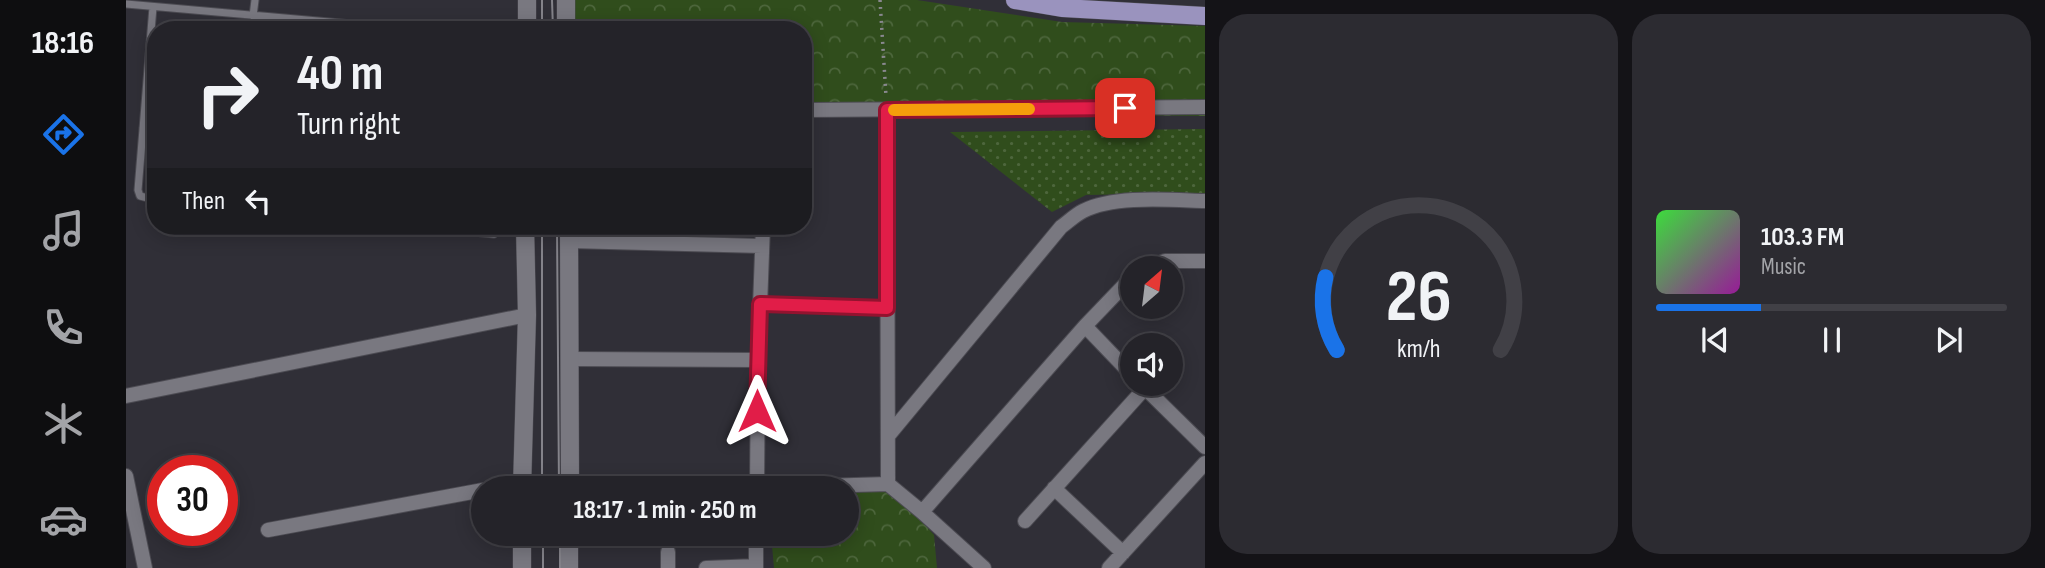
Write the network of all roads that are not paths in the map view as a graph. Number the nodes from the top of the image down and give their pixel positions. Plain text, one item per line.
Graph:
1 (255, 0) edge
2 (527, 0) edge
3 (566, 0) edge
4 (1015, 0) edge
5 (126, 4) edge
6 (153, 7) junction
7 (253, 16) junction
8 (1205, 16) edge
9 (152, 21) edge
10 (312, 21) edge
11 (527, 21) edge
12 (566, 21) edge
13 (147, 80) edge
14 (1205, 107) edge
15 (812, 110) edge
16 (887, 110) junction
17 (143, 128) junction
18 (147, 129) edge
19 (147, 198) edge
20 (1205, 201) edge
21 (525, 235) edge
22 (570, 235) edge
23 (600, 235) edge
24 (763, 235) edge
25 (762, 246) junction
26 (1183, 261) edge
27 (1205, 261) edge
28 (1120, 290) edge
29 (760, 304) junction
30 (887, 308) junction
31 (527, 315) junction
32 (1085, 326) junction
33 (571, 359) junction
34 (758, 360) junction
35 (1120, 362) edge
36 (126, 396) edge
37 (1133, 396) edge
38 (1152, 396) edge
39 (888, 436) junction
40 (1205, 447) edge
41 (1205, 463) edge
42 (522, 476) edge
43 (570, 476) edge
44 (757, 476) edge
45 (126, 477) edge
46 (888, 484) junction
47 (859, 485) edge
48 (1055, 488) junction
49 (471, 492) edge
50 (922, 512) junction
51 (1025, 521) dead end
52 (268, 530) dead end
53 (522, 546) edge
54 (569, 546) edge
55 (756, 546) edge
56 (668, 552) dead end
57 (1123, 553) junction
58 (756, 567) edge
59 (145, 568) edge
60 (522, 568) edge
61 (569, 568) edge
62 (668, 568) edge
63 (706, 568) edge
64 (984, 568) edge
65 (1109, 568) edge

1 - 7 lane
2 - 11 street
3 - 12 street
4 - 8 main road
5 - 6 lane
6 - 7 lane
6 - 9 lane
7 - 10 lane
13 - 17 lane
14 - 16 street
15 - 16 street
16 - 30 street
17 - 18 lane
17 - 19 lane
20 - 39 street
21 - 31 street
22 - 33 street
23 - 25 street
24 - 25 street
25 - 29 street
26 - 27 street
28 - 32 street
29 - 30 street
29 - 34 street
30 - 39 street
31 - 36 street
31 - 42 street
32 - 35 street
32 - 50 street
33 - 34 street
33 - 43 street
34 - 44 street
37 - 48 street
38 - 40 street
39 - 46 street
41 - 57 street
45 - 59 street
46 - 47 street
46 - 50 street
48 - 51 street
48 - 57 street
49 - 52 street
50 - 64 street
53 - 60 street
54 - 61 street
55 - 58 street
56 - 62 street
57 - 65 street
58 - 63 street

